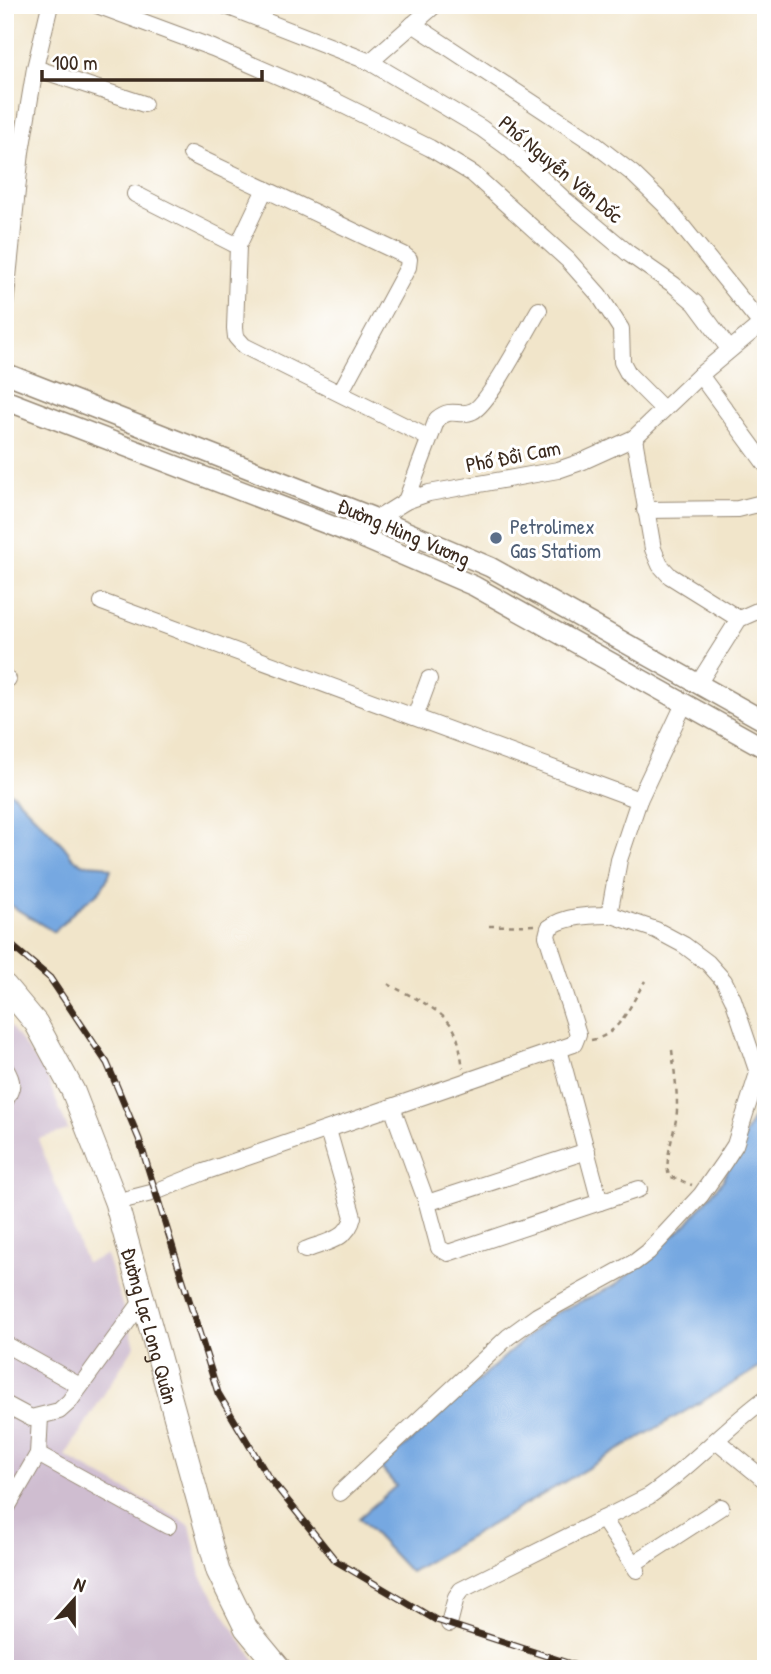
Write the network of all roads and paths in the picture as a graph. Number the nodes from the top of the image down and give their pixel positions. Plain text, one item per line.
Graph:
1 (50, 5) edge
2 (97, 5) edge
3 (224, 5) edge
4 (435, 5) edge
5 (413, 24) junction
6 (370, 62) junction
7 (34, 68) junction
8 (144, 104) dead end
9 (191, 154) dead end
10 (5, 183) edge
11 (265, 189) junction
12 (135, 194) dead end
13 (15, 202) junction
14 (238, 246) junction
15 (5, 306) edge
16 (538, 310) dead end
17 (763, 324) edge
18 (729, 349) junction
19 (5, 373) edge
20 (700, 375) junction
21 (340, 393) junction
22 (5, 400) edge
23 (663, 409) junction
24 (429, 438) junction
25 (634, 438) junction
26 (765, 462) edge
27 (406, 501) junction
28 (766, 502) edge
29 (645, 510) junction
30 (377, 519) junction
31 (358, 536) junction
32 (102, 602) dead end
33 (766, 607) edge
34 (739, 619) junction
35 (429, 679) dead end
36 (698, 684) junction
37 (684, 704) junction
38 (415, 717) junction
39 (766, 722) edge
40 (766, 749) edge
41 (639, 800) junction
42 (609, 914) junction
43 (489, 926) dead end
44 (549, 928) junction
45 (645, 981) dead end
46 (388, 984) dead end
47 (5, 986) edge
48 (578, 1038) junction
49 (559, 1049) junction
50 (672, 1050) dead end
51 (5, 1068) edge
52 (762, 1076) edge
53 (466, 1081) junction
54 (5, 1101) edge
55 (393, 1107) junction
56 (328, 1130) junction
57 (587, 1151) junction
58 (639, 1189) dead end
59 (705, 1189) junction
60 (116, 1202) junction
61 (600, 1202) junction
62 (427, 1203) junction
63 (305, 1250) dead end
64 (143, 1300) junction
65 (5, 1344) edge
66 (80, 1386) junction
67 (766, 1398) edge
68 (5, 1404) edge
69 (40, 1417) junction
70 (716, 1440) junction
71 (38, 1454) junction
72 (766, 1481) edge
73 (340, 1493) dead end
74 (721, 1507) dead end
75 (5, 1511) edge
76 (603, 1519) junction
77 (168, 1526) dead end
78 (449, 1624) dead end
79 (280, 1669) edge

1 - 7 street
2 - 23 street
3 - 6 street, Phố Nguyễn Văn Dốc
4 - 5 street
5 - 6 street
5 - 17 street
6 - 18 street, Phố Nguyễn Văn Dốc
7 - 8 street
7 - 13 street
9 - 11 street
10 - 13 street
11 - 14 street
11 - 21 street
12 - 14 street
13 - 15 street
14 - 21 street
16 - 24 street
17 - 18 street, Phố Đồi Cam
18 - 20 street, Phố Đồi Cam
19 - 30 main road, Đường Hùng Vương
20 - 23 street, Phố Đồi Cam
20 - 26 street
21 - 24 street
22 - 31 main road, Đường Hùng Vương
23 - 25 street, Phố Đồi Cam
24 - 27 street
25 - 27 street, Phố Đồi Cam
25 - 29 street
27 - 30 street, Phố Đồi Cam
28 - 29 street
29 - 34 street
30 - 31 street, Phố Đồi Cam
30 - 36 main road, Đường Hùng Vương
31 - 37 main road, Đường Hùng Vương
32 - 38 street
33 - 34 street
34 - 36 street
35 - 38 street
36 - 39 main road, Đường Hùng Vương
37 - 40 main road, Đường Hùng Vương
37 - 41 street
38 - 41 street
41 - 42 street
42 - 44 street
42 - 52 street
43 - 44 path
44 - 48 street
45 - 48 path
46 - 53 path
47 - 60 highway, Đường Lạc Long Quân
48 - 49 street
49 - 53 street
49 - 57 street
50 - 59 path
51 - 54 street
52 - 59 street
53 - 55 street
55 - 56 street
55 - 62 street
56 - 60 street
56 - 63 street
57 - 61 street
57 - 62 street
58 - 61 street
59 - 73 street
60 - 64 highway, Đường Lạc Long Quân
61 - 62 street
64 - 66 street
64 - 79 highway, Đường Lạc Long Quân
65 - 66 street
66 - 69 street
67 - 70 street
68 - 69 street
69 - 71 street
70 - 72 street
70 - 76 street
71 - 75 street
71 - 77 street
74 - 76 street
76 - 78 street

